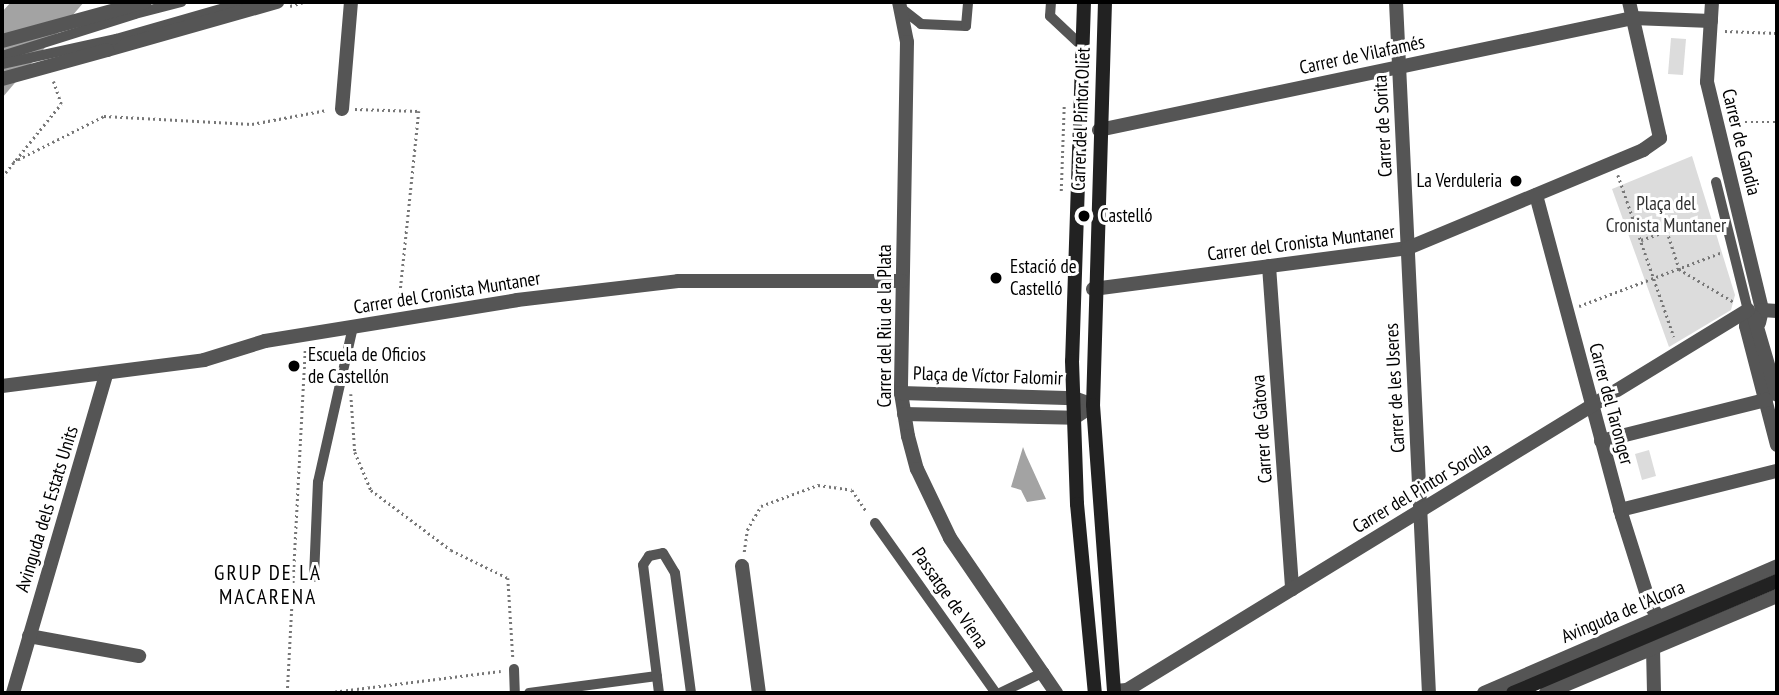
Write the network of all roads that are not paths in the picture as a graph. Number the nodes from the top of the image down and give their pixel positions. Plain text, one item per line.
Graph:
1 (181, 2) edge
2 (245, 2) edge
3 (277, 2) edge
4 (351, 2) edge
5 (968, 2) edge
6 (1051, 2) edge
7 (1084, 2) edge
8 (1105, 2) edge
9 (1396, 2) edge
10 (1629, 2) edge
11 (1712, 2) edge
12 (899, 3) edge
13 (142, 6) edge
14 (1633, 18) junction
15 (922, 24) junction
16 (1711, 26) junction
17 (2, 41) edge
18 (907, 42) junction
19 (111, 45) junction
20 (1082, 46) junction
21 (2, 56) edge
22 (2, 64) edge
23 (1399, 67) junction
24 (2, 79) edge
25 (342, 109) road end
26 (1099, 130) junction
27 (1536, 195) junction
28 (1408, 248) junction
29 (1269, 266) junction
30 (902, 281) junction
31 (1093, 289) junction
32 (1777, 311) edge
33 (1756, 314) junction
34 (354, 327) junction
35 (106, 375) junction
36 (2, 386) edge
37 (901, 393) junction
38 (1771, 397) edge
39 (1074, 398) junction
40 (1093, 405) junction
41 (1591, 407) junction
42 (904, 414) junction
43 (1074, 418) junction
44 (1601, 441) junction
45 (1777, 444) edge
46 (1777, 471) edge
47 (1620, 510) junction
48 (1418, 513) junction
49 (875, 523) road end
50 (742, 566) road end
51 (1777, 566) edge
52 (314, 577) dead end
53 (1777, 581) edge
54 (1292, 589) junction
55 (1777, 596) edge
56 (1660, 618) junction
57 (29, 636) junction
58 (1653, 648) junction
59 (139, 656) dead end
60 (514, 669) road end
61 (1044, 672) junction
62 (657, 676) junction
63 (1114, 692) edge
64 (13, 693) edge
65 (514, 693) edge
66 (529, 693) edge
67 (659, 693) edge
68 (691, 693) edge
69 (758, 693) edge
70 (998, 693) edge
71 (1056, 693) edge
72 (1095, 693) edge
73 (1429, 693) edge
74 (1483, 693) edge
75 (1513, 693) edge
76 (1546, 693) edge
77 (1654, 693) edge

1 - 13 lane
2 - 19 lane
3 - 19 street
4 - 25 street
5 - 15 lane
6 - 20 lane
7 - 20 main road, Carrer del Pintor Oliet
8 - 26 main road, Carrer del Pintor Oliet
9 - 23 street, Carrer de Sorita
10 - 14 street
11 - 16 street, Carrer de Gandia
12 - 15 lane
12 - 18 street, Carrer del Riu de la Plata
13 - 17 street, bridge
13 - 21 lane, bridge
14 - 16 street
14 - 23 street, Carrer de Vilafamés
14 - 27 street, Carrer del Cronista Muntaner
15 - 18 lane
16 - 33 street, Carrer de Gandia
18 - 30 street, Carrer del Riu de la Plata
19 - 22 lane, bridge
19 - 24 street, bridge
20 - 39 main road, Carrer del Pintor Oliet
23 - 26 street, Carrer de Vilafamés
23 - 28 street, Carrer de Sorita
26 - 31 main road, Carrer del Pintor Oliet
27 - 28 street, Carrer del Cronista Muntaner
27 - 41 street, Carrer del Taronger
28 - 29 street, Carrer del Cronista Muntaner
28 - 48 street, Carrer de les Useres
29 - 31 street, Carrer del Cronista Muntaner
29 - 54 street, Carrer de Gàtova
30 - 34 street, Carrer del Cronista Muntaner
30 - 37 street, Carrer del Riu de la Plata
31 - 40 main road, Carrer del Pintor Oliet
32 - 33 street
33 - 38 street, Carrer de Gandia
33 - 41 street, Carrer del Pintor Sorolla
34 - 35 street, Carrer del Cronista Muntaner
34 - 52 lane
35 - 36 street, Carrer del Cronista Muntaner
35 - 57 street, Avinguda dels Estats Units
37 - 39 street, Plaça de Víctor Falomir
37 - 42 street, Carrer del Riu de la Plata
38 - 44 street
38 - 45 street, Carrer de Gandia
39 - 40 street
39 - 43 main road, Carrer del Pintor Oliet
40 - 43 street
40 - 63 main road, Carrer del Pintor Oliet
41 - 44 street, Carrer del Taronger
41 - 48 street, Carrer del Pintor Sorolla
42 - 43 street, Plaça de Víctor Falomir
42 - 61 street, Carrer del Riu de la Plata
43 - 72 main road, Carrer del Pintor Oliet
44 - 47 street, Carrer del Taronger
46 - 47 street
47 - 56 street, Carrer del Taronger
48 - 54 street, Carrer del Pintor Sorolla
48 - 73 street, Carrer de les Useres
49 - 70 lane, Passatge de Viena
50 - 69 street
51 - 56 street, Avinguda de l'Alcora
53 - 75 main road, Avinguda de l'Alcora
54 - 63 street, Carrer del Pintor Sorolla
55 - 58 street
56 - 74 street, Avinguda de l'Alcora
57 - 59 street
57 - 64 street, Avinguda dels Estats Units
58 - 76 street
58 - 77 street
60 - 65 lane
61 - 70 lane, Passatge de Viena
61 - 71 street, Carrer del Riu de la Plata
62 - 66 lane
62 - 67 lane
62 - 68 lane

